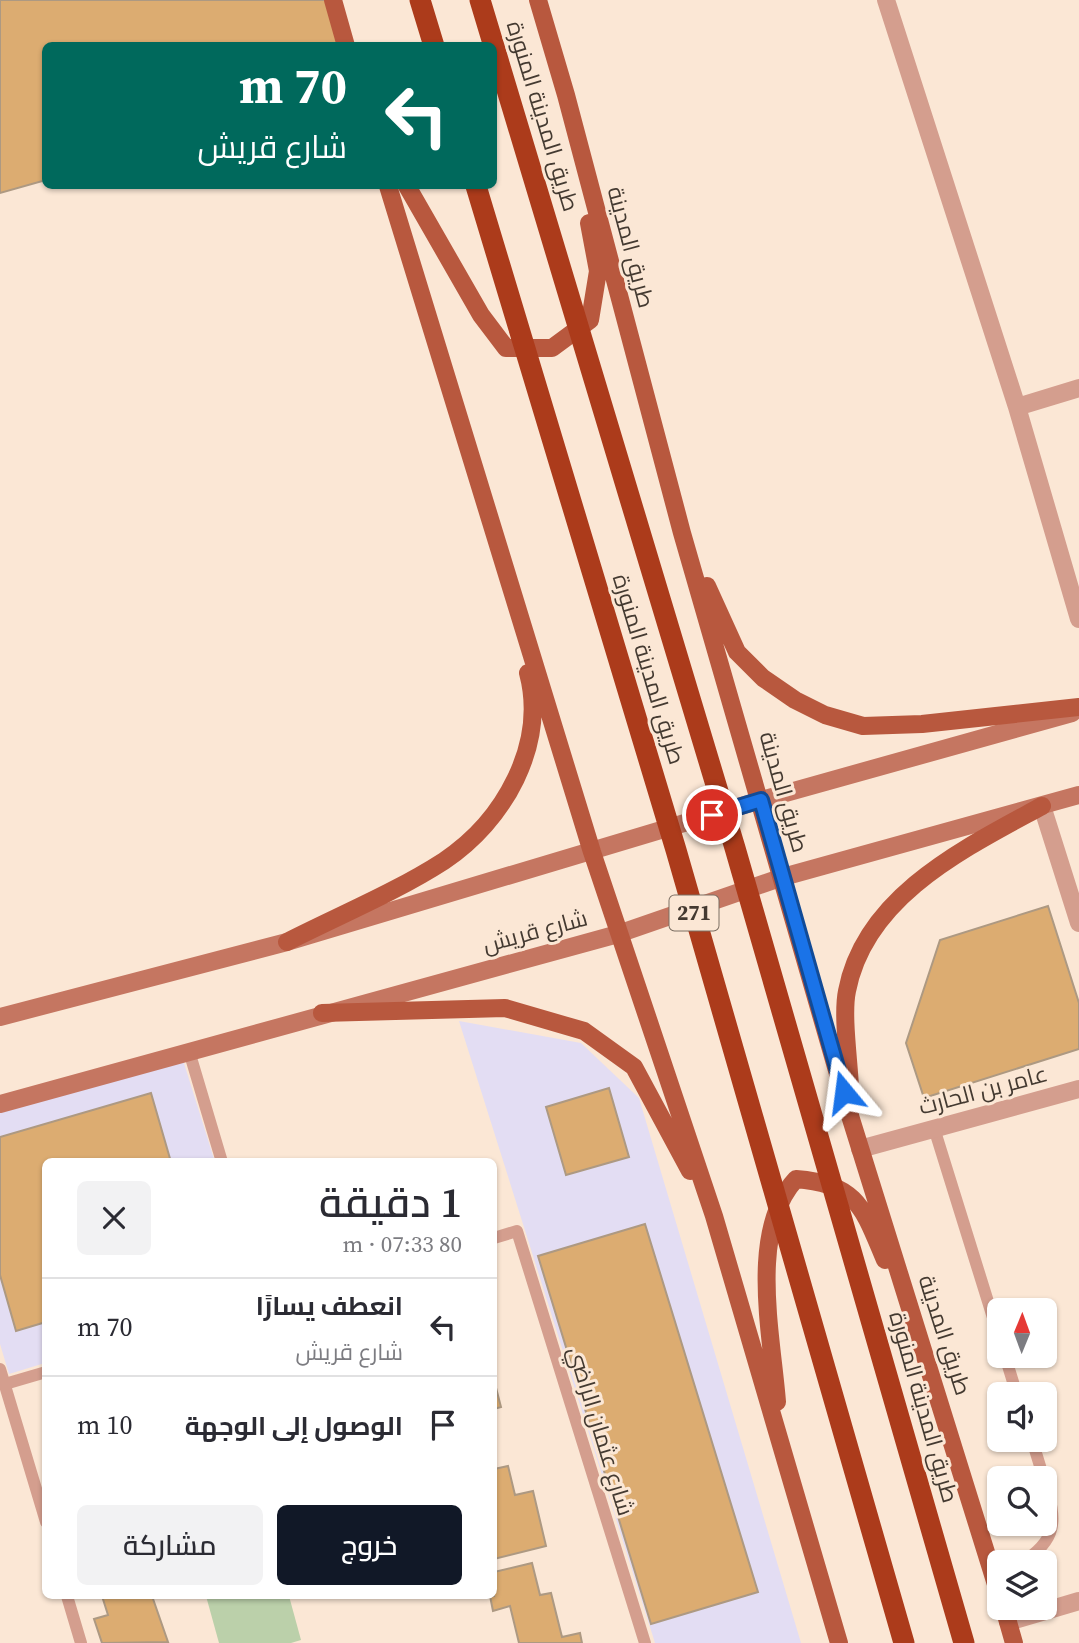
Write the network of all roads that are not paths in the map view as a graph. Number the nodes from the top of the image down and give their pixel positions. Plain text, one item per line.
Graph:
1 (333, 0) edge
2 (420, 0) edge
3 (480, 0) edge
4 (538, 0) edge
5 (886, 0) edge
6 (345, 42) edge
7 (433, 42) edge
8 (493, 42) edge
9 (497, 56) edge
10 (566, 95) junction
11 (389, 189) edge
12 (409, 189) edge
13 (477, 189) edge
14 (1079, 388) edge
15 (1017, 407) junction
16 (492, 530) junction
17 (682, 533) junction
18 (1079, 619) edge
19 (1079, 709) edge
20 (1079, 795) edge
21 (761, 800) junction
22 (1042, 806) junction
23 (592, 852) junction
24 (783, 877) junction
25 (1079, 923) edge
26 (618, 934) junction
27 (287, 943) junction
28 (322, 1013) junction
29 (0, 1017) edge
30 (189, 1051) junction
31 (1079, 1089) edge
32 (0, 1104) edge
33 (851, 1119) junction
34 (934, 1129) junction
35 (860, 1149) junction
36 (221, 1158) edge
37 (714, 1216) junction
38 (497, 1237) edge
39 (987, 1299) edge
40 (0, 1369) edge
41 (42, 1373) edge
42 (932, 1375) junction
43 (5, 1384) junction
44 (779, 1437) junction
45 (42, 1509) edge
46 (1051, 1536) edge
47 (988, 1550) edge
48 (1040, 1550) edge
49 (68, 1599) edge
50 (1079, 1601) edge
51 (1057, 1605) edge
52 (1007, 1620) edge
53 (81, 1643) edge
54 (645, 1643) edge
55 (839, 1643) edge
56 (904, 1643) edge
57 (964, 1643) edge
58 (1014, 1643) edge

1 - 6 main road
2 - 7 highway
3 - 8 highway, طريق المدينة المنورة / 271, bridge
4 - 10 main road, طريق المدينة
5 - 15 street
9 - 57 highway, طريق المدينة المنورة / 271, bridge
10 - 12 main road, طريق المدينة المنورة
10 - 17 main road, طريق المدينة
11 - 16 main road
13 - 56 highway, طريق المدينة المنورة / 271, bridge
14 - 15 street
15 - 18 street
16 - 23 main road
16 - 27 main road
17 - 19 main road
17 - 21 main road, طريق المدينة
19 - 21 main road
20 - 22 main road, شارع قريش
21 - 23 main road
21 - 24 main road, طريق المدينة
22 - 24 main road, شارع قريش
22 - 25 street
22 - 33 main road
23 - 26 main road
23 - 27 main road
24 - 26 main road, شارع قريش
24 - 33 main road, طريق المدينة
26 - 28 main road, شارع قريش
26 - 37 main road
27 - 29 main road
28 - 30 main road, شارع قريش
28 - 37 main road
30 - 32 main road, شارع قريش
30 - 36 lane
31 - 34 street, عامر بن الحارث
33 - 35 main road, طريق المدينة
34 - 35 street, عامر بن الحارث
34 - 39 lane
35 - 42 main road, طريق المدينة
37 - 44 main road
38 - 54 lane, شارع عثمان الراضي
40 - 43 lane
41 - 43 lane
42 - 44 main road, طريق المدينة المنورة
42 - 47 main road, طريق المدينة
43 - 45 lane
44 - 55 main road
46 - 48 lane
49 - 53 lane
50 - 51 street
52 - 58 main road

